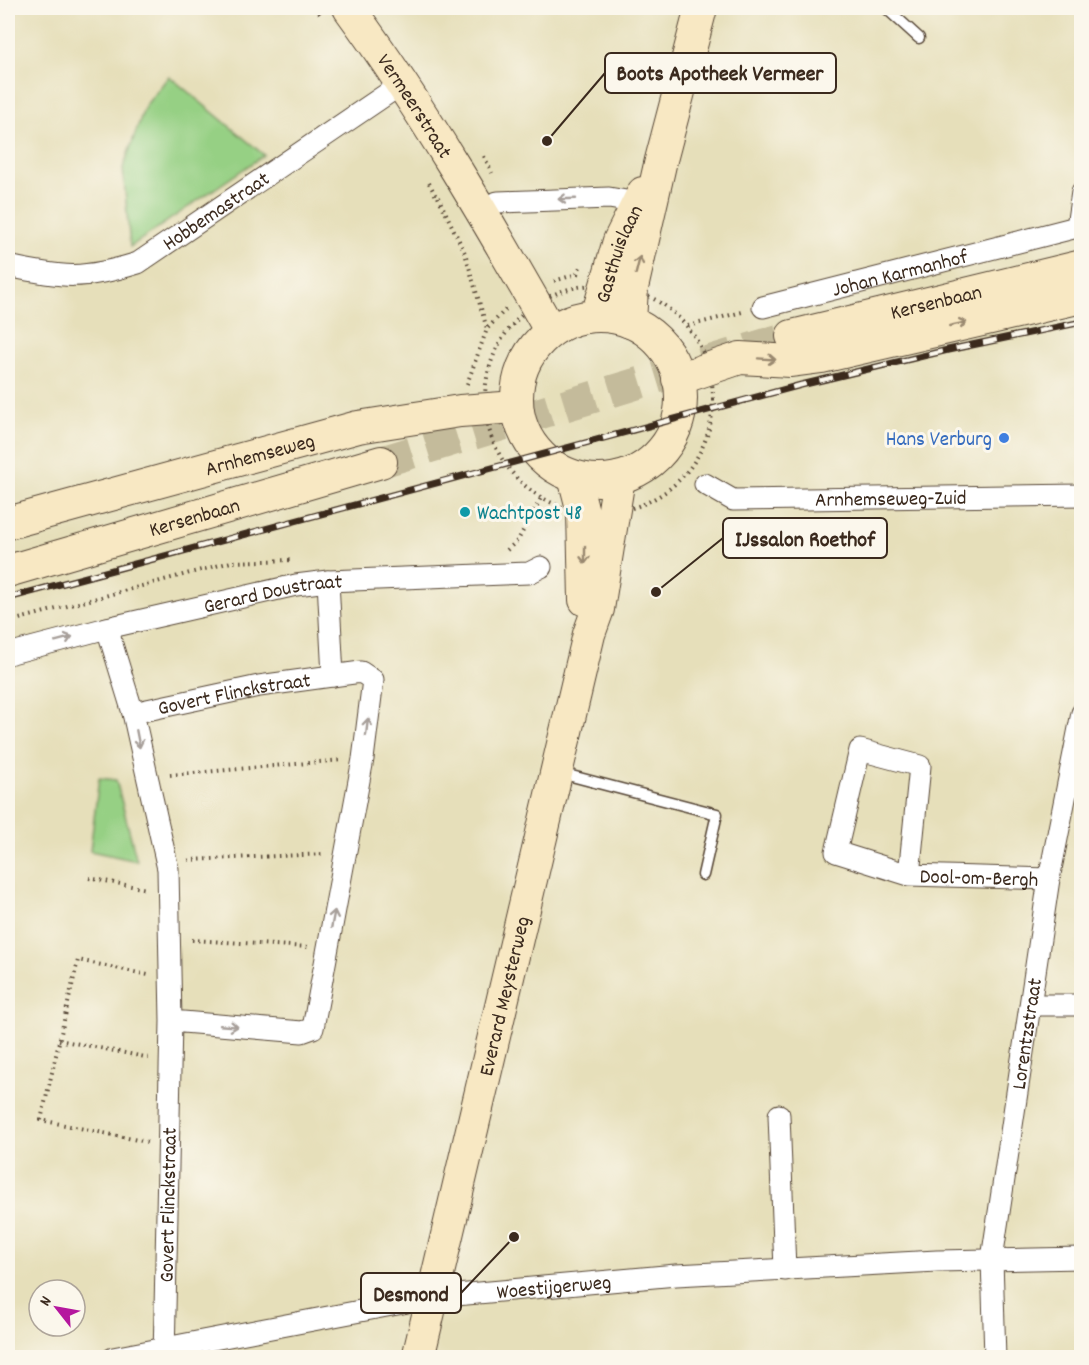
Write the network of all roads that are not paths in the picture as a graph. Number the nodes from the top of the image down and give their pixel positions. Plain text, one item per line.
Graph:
1 (349, 8) edge
2 (701, 8) edge
3 (886, 8) edge
4 (919, 38) dead end
5 (403, 82) junction
6 (1082, 192) edge
7 (645, 205) junction
8 (480, 207) junction
9 (8, 266) edge
10 (1082, 266) edge
11 (620, 286) junction
12 (1082, 297) edge
13 (763, 307) road end
14 (597, 316) junction
15 (630, 322) junction
16 (550, 330) junction
17 (792, 336) tunnel mouth
18 (678, 379) junction
19 (517, 407) junction
20 (381, 462) tunnel mouth
21 (574, 477) junction
22 (619, 478) junction
23 (705, 484) dead end
24 (1082, 495) edge
25 (598, 512) junction
26 (8, 523) edge
27 (541, 567) dead end
28 (8, 571) edge
29 (328, 581) junction
30 (107, 628) junction
31 (8, 654) edge
32 (333, 676) junction
33 (133, 713) junction
34 (1082, 713) edge
35 (1078, 746) edge
36 (556, 772) junction
37 (703, 875) dead end
38 (909, 875) junction
39 (1049, 879) junction
40 (1031, 1005) junction
41 (1082, 1005) edge
42 (171, 1021) junction
43 (779, 1115) dead end
44 (1082, 1258) edge
45 (992, 1260) junction
46 (785, 1270) junction
47 (434, 1297) junction
48 (165, 1353) edge
49 (113, 1358) edge
50 (418, 1358) edge
51 (995, 1358) edge

1 - 5 main road, Vermeerstraat
2 - 7 main road, Gasthuislaan
3 - 4 lane
5 - 8 main road, Vermeerstraat
5 - 9 street, Hobbemastraat
6 - 13 street, Johan Karmanhof
7 -> 8 street
7 - 11 main road, Gasthuislaan
8 - 16 main road, Vermeerstraat
10 - 17 main road, Kersenbaan
11 - 14 main road, Gasthuislaan
11 - 15 main road, Gasthuislaan
18 -> 12 main road
14 - 15 main road
14 - 16 main road
15 - 18 main road
16 - 19 main road
18 - 22 main road
19 - 21 main road
19 - 26 main road, Arnhemseweg
20 - 28 main road, Kersenbaan
21 - 22 main road
21 - 25 main road, Everard Meysterweg
22 - 25 main road, Everard Meysterweg
23 - 24 street, Arnhemseweg-Zuid
25 - 36 main road, Everard Meysterweg
27 - 29 street, Gerard Doustraat
29 - 30 street, Gerard Doustraat
29 - 32 street, Govert Flinckstraat
31 -> 30 street, Gerard Doustraat
30 - 33 street, Govert Flinckstraat
32 - 33 street, Govert Flinckstraat
42 -> 32 street, Govert Flinckstraat
33 -> 42 street, Govert Flinckstraat
34 - 35 street, Lorentzstraat
35 - 39 street, Lorentzstraat
36 - 37 lane
36 - 47 main road, Everard Meysterweg
38 - 38 street, Dool-om-Bergh
38 - 39 street, Dool-om-Bergh
39 - 40 street, Lorentzstraat
40 - 41 street
40 - 45 street, Lorentzstraat
42 - 48 street, Govert Flinckstraat
43 - 46 street
44 - 45 street, Woestijgerweg
45 - 46 street, Woestijgerweg
45 - 51 street, Lorentzstraat
46 - 47 street, Woestijgerweg
47 - 48 street, Woestijgerweg
47 - 50 main road, Everard Meysterweg
48 - 49 street, Woestijgerweg

